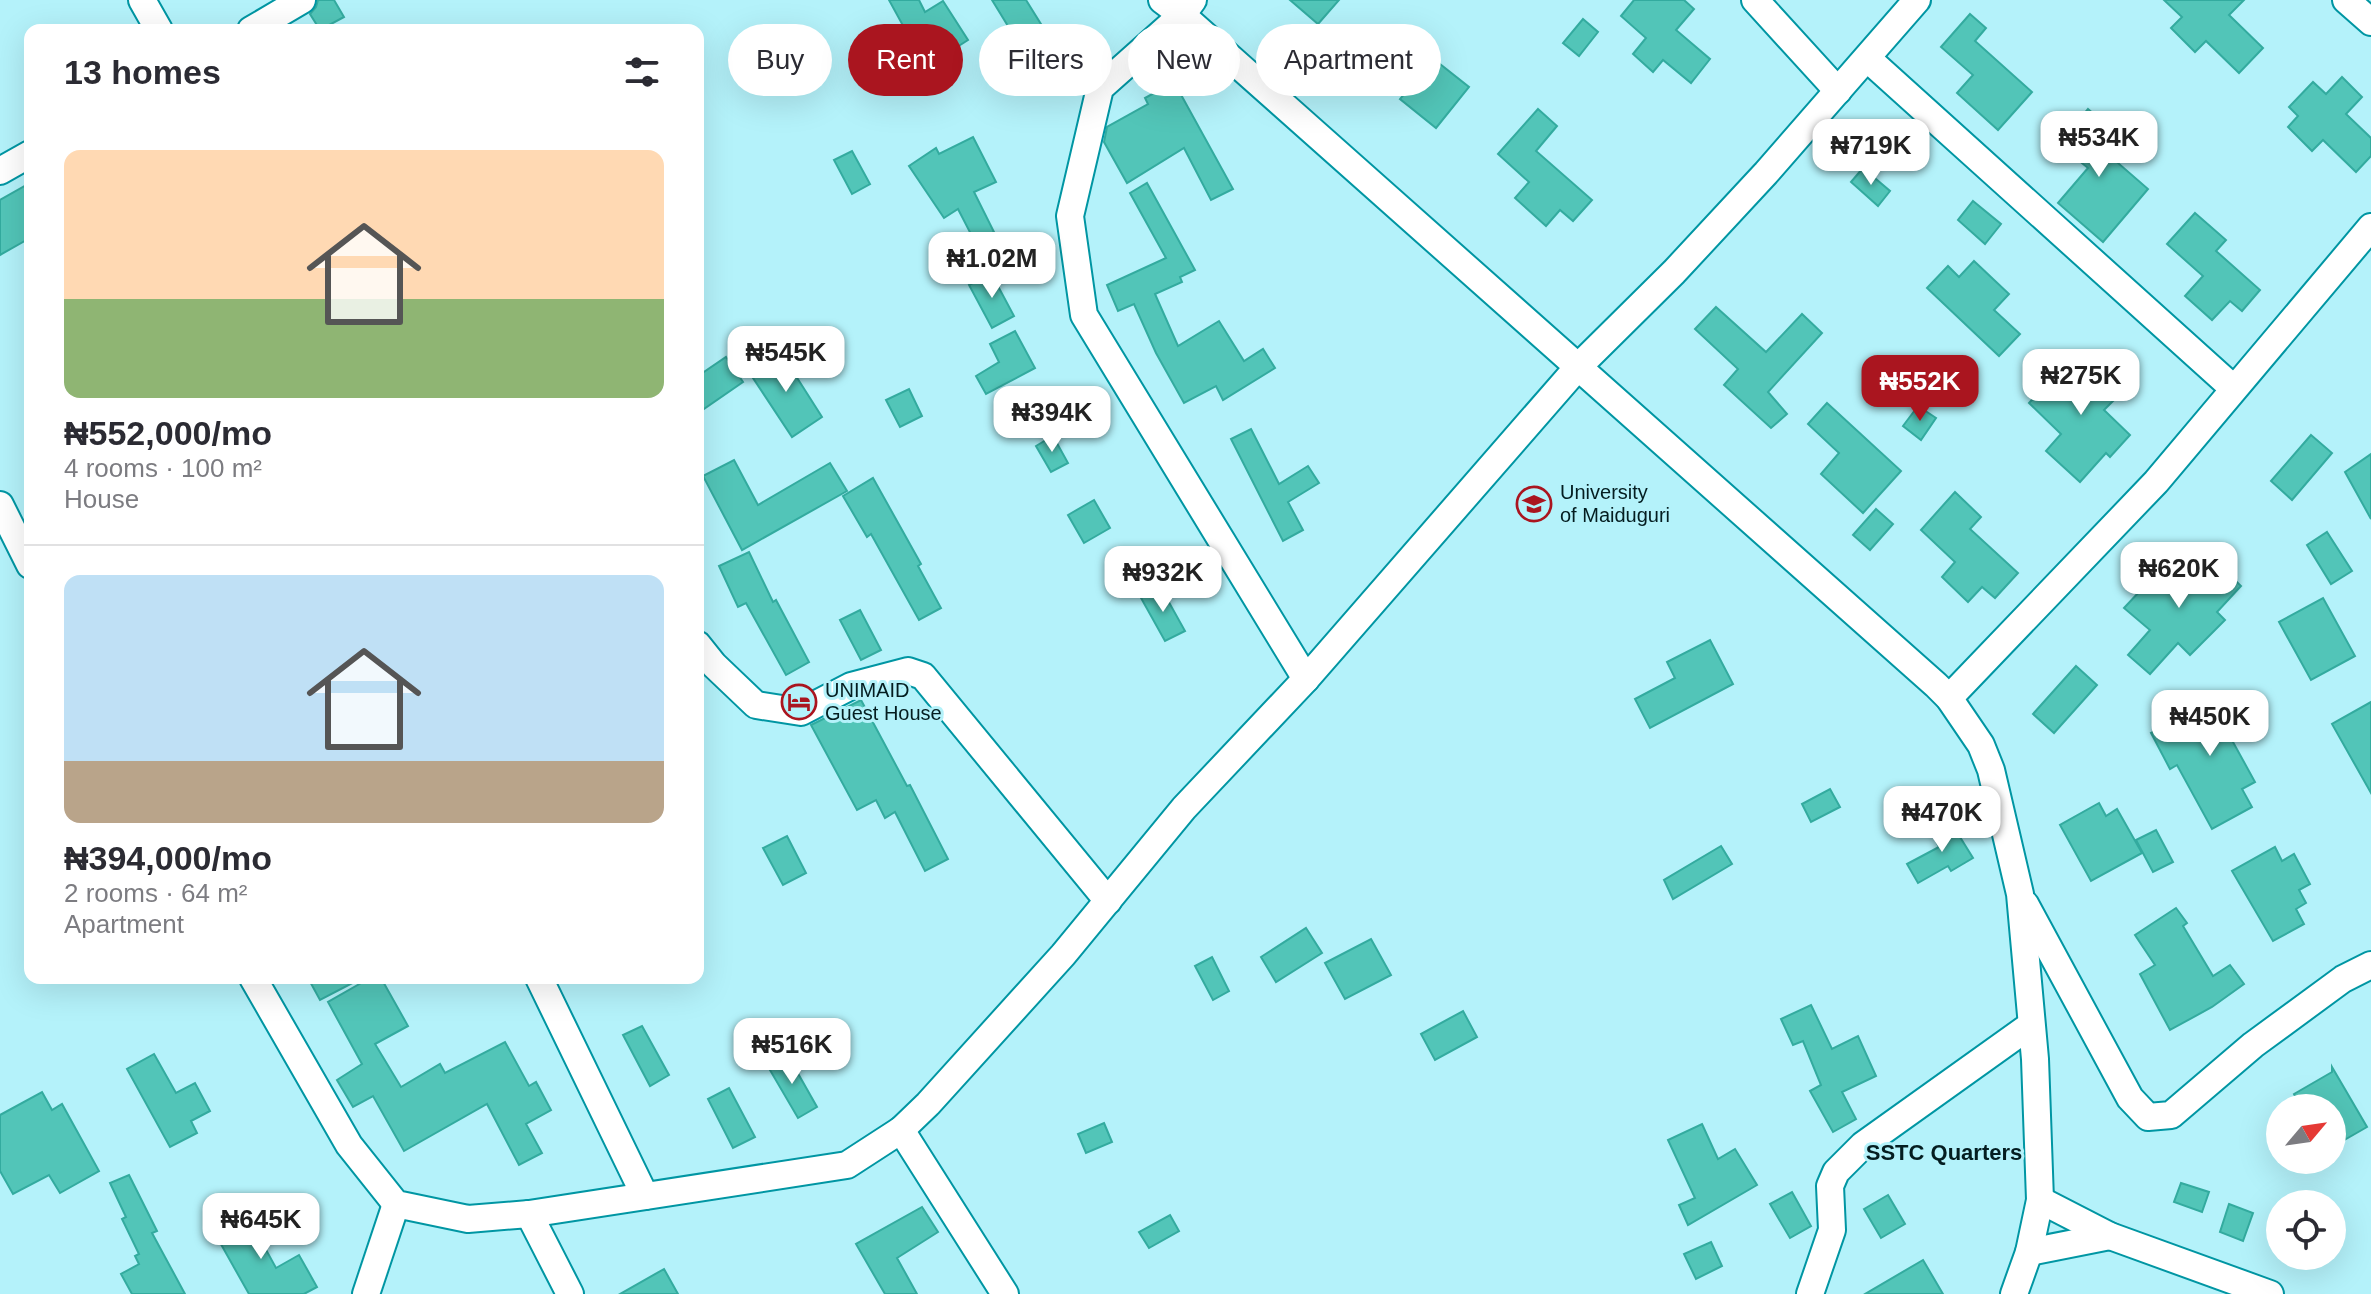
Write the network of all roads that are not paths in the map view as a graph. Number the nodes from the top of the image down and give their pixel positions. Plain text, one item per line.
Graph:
1 (142, 0) edge
2 (302, 0) edge
3 (1755, 0) edge
4 (1917, 0) edge
5 (2346, 0) edge
6 (1179, 5) edge
7 (2371, 22) edge
8 (156, 24) edge
9 (261, 24) edge
10 (1868, 59) junction
11 (1838, 91) junction
12 (24, 157) edge
13 (0, 171) edge
14 (2371, 227) edge
15 (1578, 367) junction
16 (2233, 388) junction
17 (0, 505) edge
18 (24, 553) edge
19 (704, 652) edge
20 (1306, 679) junction
21 (1949, 698) junction
22 (2020, 894) junction
23 (1108, 901) junction
24 (2371, 965) edge
25 (256, 984) edge
26 (542, 984) edge
27 (2031, 1025) junction
28 (901, 1130) junction
29 (645, 1196) junction
30 (2040, 1200) junction
31 (396, 1204) junction
32 (529, 1214) junction
33 (2110, 1236) junction
34 (2029, 1252) junction
35 (366, 1294) edge
36 (570, 1294) edge
37 (1005, 1294) edge
38 (1810, 1294) edge
39 (2014, 1294) edge
40 (2270, 1294) edge

1 - 8 street
2 - 9 street
3 - 11 street
4 - 10 street
5 - 7 street
6 - 15 street
6 - 20 street
10 - 11 street
10 - 16 street
11 - 15 street
12 - 13 street
14 - 16 street
15 - 20 street
15 - 21 street
16 - 21 street
17 - 18 street
19 - 23 street
20 - 23 street
21 - 22 street
22 - 24 street
22 - 27 street
23 - 28 street
25 - 31 street
26 - 29 street
27 - 30 street
27 - 38 street
28 - 29 street
28 - 37 street
29 - 32 street
30 - 33 street
30 - 34 street
31 - 32 street
31 - 35 street
32 - 36 street
33 - 34 street
33 - 40 street
34 - 39 street

